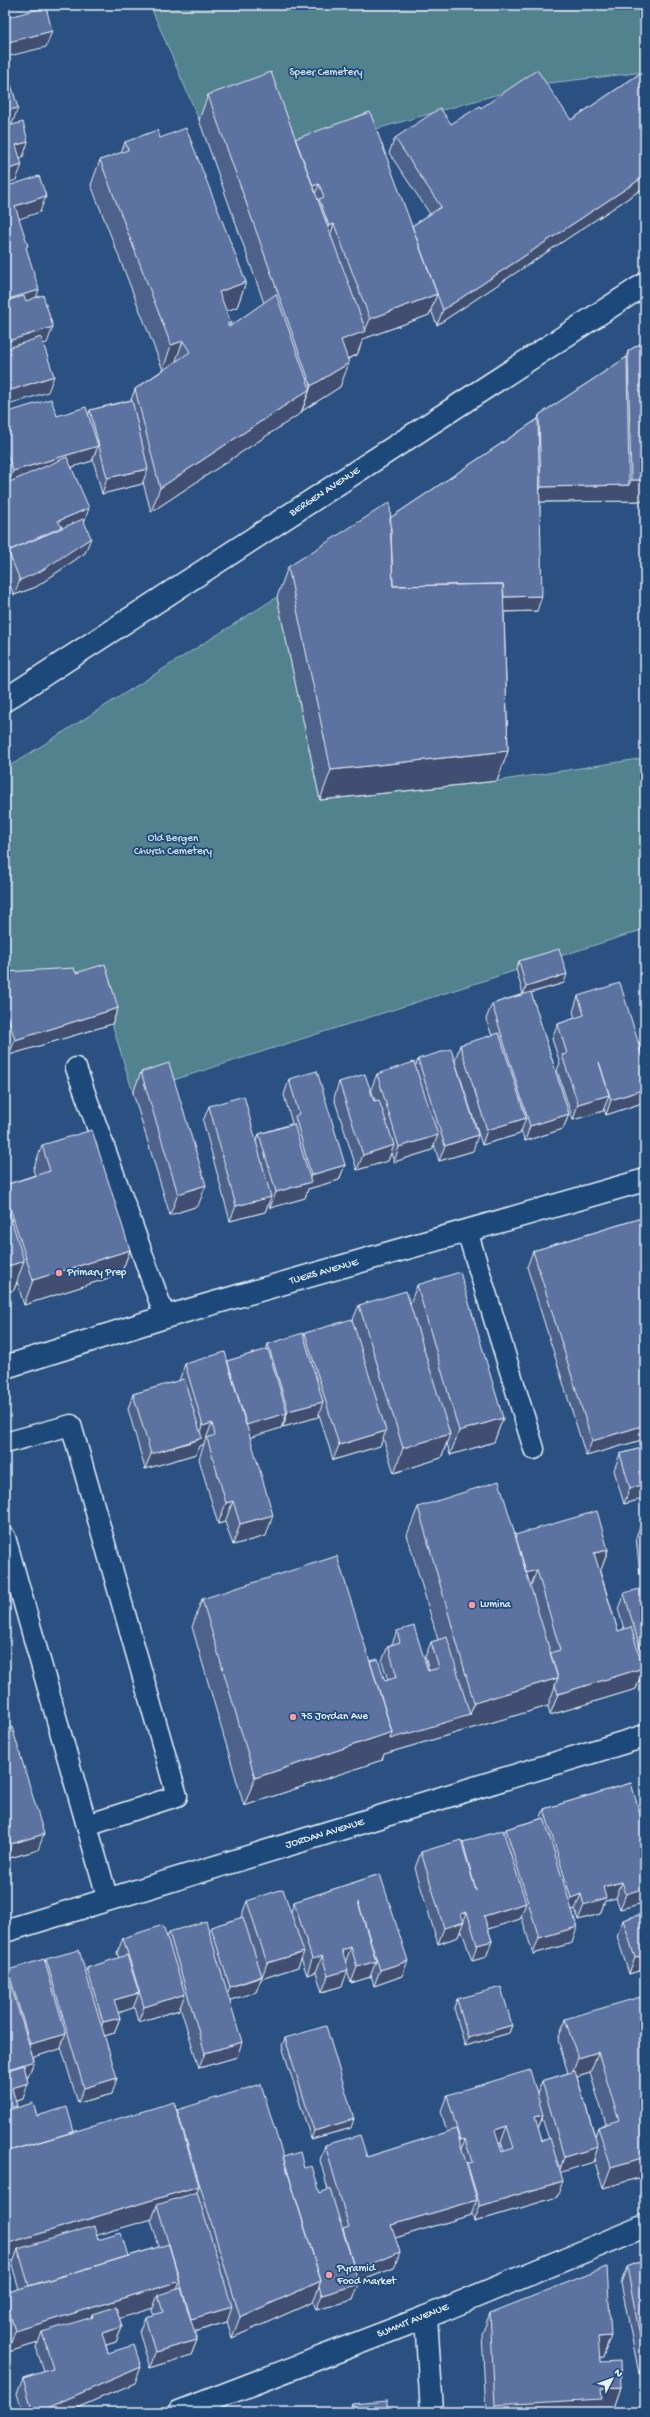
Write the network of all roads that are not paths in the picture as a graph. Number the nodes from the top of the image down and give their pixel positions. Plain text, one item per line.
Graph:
1 (645, 284) edge
2 (5, 700) edge
3 (76, 1068) dead end
4 (645, 1180) edge
5 (468, 1231) junction
6 (165, 1317) junction
7 (5, 1367) edge
8 (5, 1444) edge
9 (534, 1449) dead end
10 (5, 1537) edge
11 (645, 1736) edge
12 (87, 1824) junction
13 (108, 1900) junction
14 (5, 1931) edge
15 (645, 2226) edge
16 (426, 2317) junction
17 (179, 2412) edge
18 (432, 2412) edge

1 - 2 street, BERGEN AVENUE
3 - 6 lane
4 - 5 street, TUERS AVENUE
5 - 6 street, TUERS AVENUE
5 - 9 lane
6 - 7 street, TUERS AVENUE
8 - 12 lane
10 - 12 lane
11 - 13 street, JORDAN AVENUE
12 - 13 lane
13 - 14 street, JORDAN AVENUE
15 - 16 street, SUMMIT AVENUE
16 - 17 street, SUMMIT AVENUE
16 - 18 street

